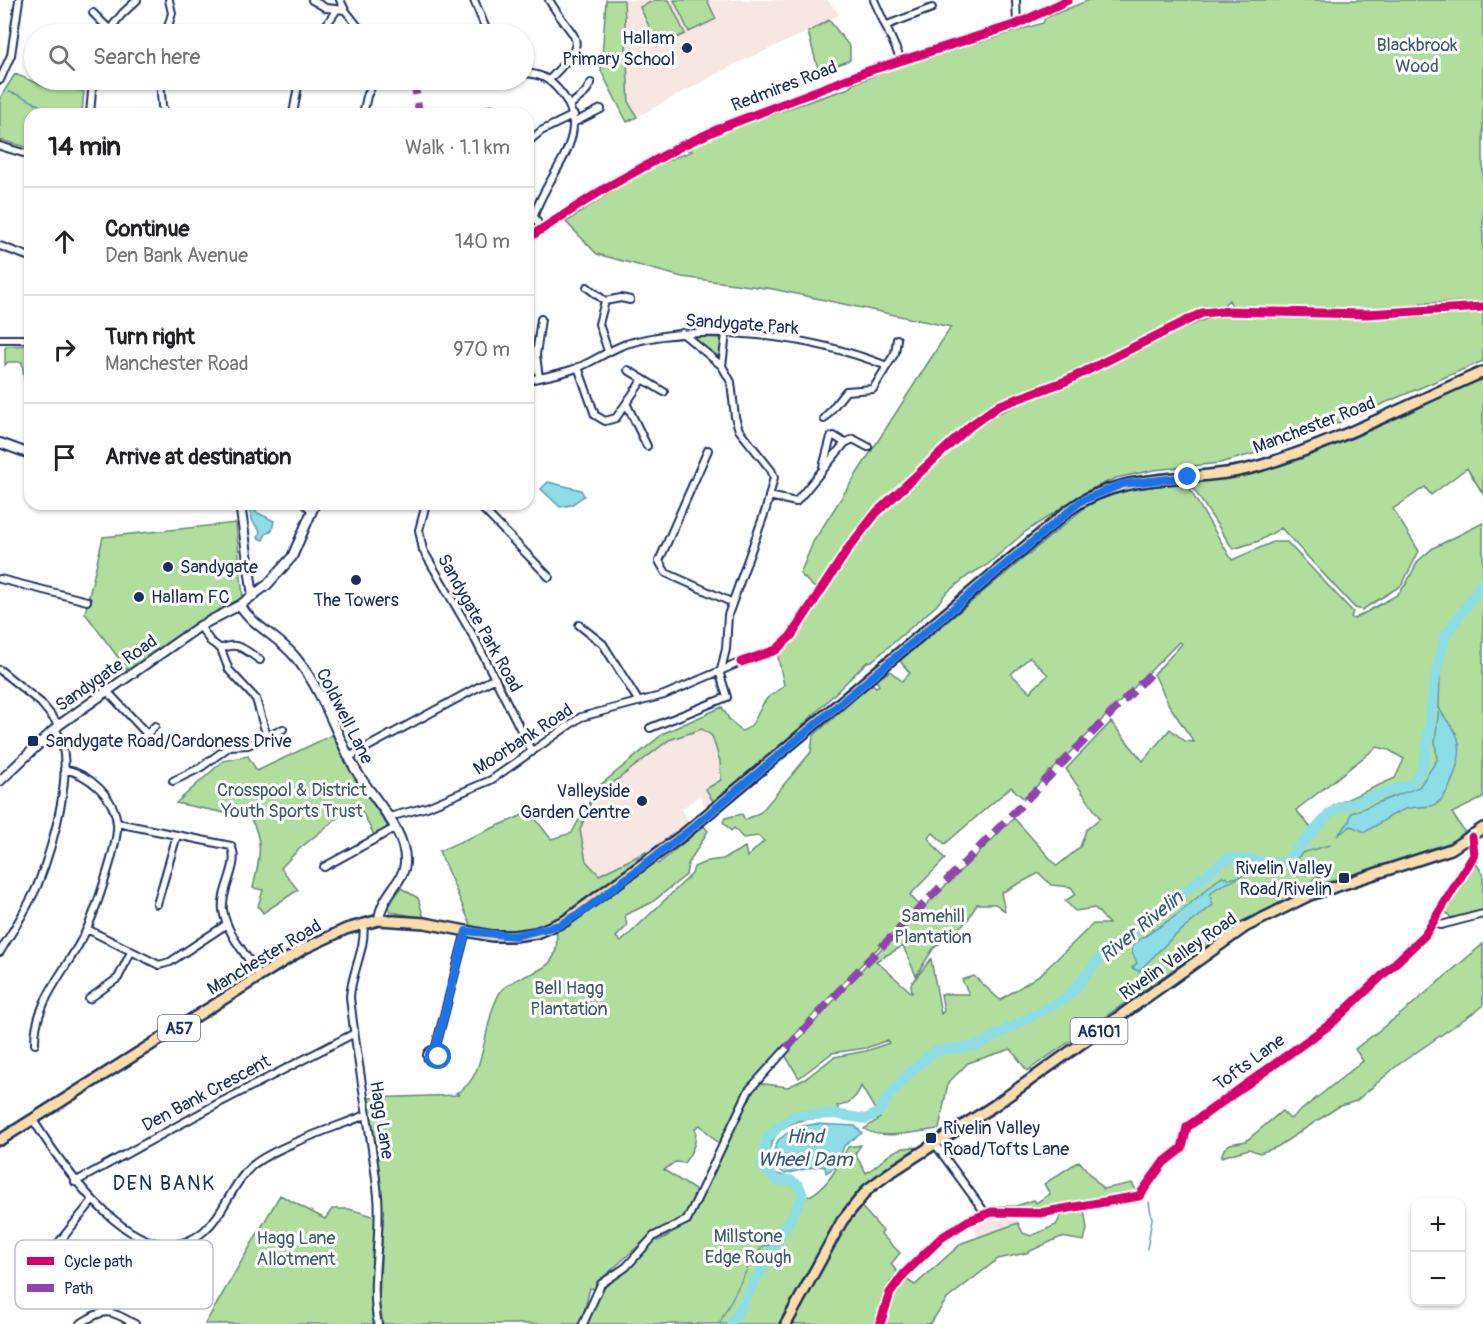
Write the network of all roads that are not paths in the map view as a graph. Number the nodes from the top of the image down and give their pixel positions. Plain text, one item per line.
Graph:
1 (19, 0) edge
2 (137, 0) edge
3 (169, 0) edge
4 (312, 0) edge
5 (340, 0) edge
6 (474, 0) edge
7 (549, 0) edge
8 (874, 0) edge
9 (1017, 0) edge
10 (1068, 0) edge
11 (932, 8) dead end
12 (345, 10) junction
13 (336, 11) junction
14 (93, 13) dead end
15 (102, 24) edge
16 (115, 24) edge
17 (169, 24) edge
18 (327, 24) edge
19 (356, 24) edge
20 (484, 24) edge
21 (887, 24) junction
22 (1017, 24) junction
23 (901, 60) junction
24 (534, 74) edge
25 (549, 79) junction
26 (0, 80) edge
27 (591, 83) dead end
28 (92, 90) edge
29 (161, 90) edge
30 (297, 90) edge
31 (370, 90) edge
32 (570, 105) junction
33 (91, 108) edge
34 (163, 108) edge
35 (294, 108) edge
36 (364, 108) edge
37 (601, 109) dead end
38 (575, 118) junction
39 (534, 137) edge
40 (0, 146) edge
41 (24, 153) edge
42 (534, 216) joint
43 (541, 229) junction
44 (534, 234) edge
45 (0, 246) edge
46 (24, 255) edge
47 (587, 287) dead end
48 (630, 300) dead end
49 (605, 302) junction
50 (541, 319) dead end
51 (682, 333) junction
52 (726, 334) junction
53 (0, 339) edge
54 (24, 339) edge
55 (897, 339) dead end
56 (608, 351) junction
57 (722, 366) junction
58 (887, 366) junction
59 (578, 367) junction
60 (628, 370) dead end
61 (1483, 372) edge
62 (539, 378) junction
63 (534, 379) edge
64 (642, 379) junction
65 (664, 392) dead end
66 (627, 405) junction
67 (824, 419) dead end
68 (0, 443) edge
69 (845, 443) junction
70 (647, 446) dead end
71 (868, 447) dead end
72 (708, 450) dead end
73 (24, 452) edge
74 (823, 469) junction
75 (769, 496) junction
76 (241, 510) edge
77 (312, 510) edge
78 (424, 510) edge
79 (484, 510) edge
80 (549, 577) dead end
81 (0, 579) edge
82 (253, 596) junction
83 (87, 601) dead end
84 (731, 602) junction
85 (240, 605) junction
86 (579, 625) dead end
87 (200, 626) junction
88 (220, 649) junction
89 (260, 660) dead end
90 (741, 662) dead end
91 (721, 671) junction
92 (1, 672) edge
93 (495, 678) junction
94 (107, 691) junction
95 (639, 702) junction
96 (155, 726) dead end
97 (57, 727) junction
98 (650, 728) dead end
99 (283, 729) dead end
100 (147, 734) junction
101 (267, 737) junction
102 (141, 739) dead end
103 (532, 753) junction
104 (350, 758) junction
105 (64, 768) junction
106 (0, 781) edge
107 (173, 781) dead end
108 (389, 817) junction
109 (117, 823) junction
110 (395, 828) junction
111 (1483, 828) edge
112 (177, 835) junction
113 (1472, 837) junction
114 (324, 867) dead end
115 (157, 904) dead end
116 (1483, 914) edge
117 (379, 920) junction
118 (363, 923) junction
119 (1432, 923) junction
120 (226, 924) junction
121 (87, 929) junction
122 (466, 931) junction
123 (0, 952) edge
124 (131, 952) junction
125 (260, 976) junction
126 (88, 999) dead end
127 (354, 1034) junction
128 (35, 1044) dead end
129 (787, 1048) dead end
130 (435, 1050) dead end
131 (366, 1115) junction
132 (33, 1120) junction
133 (0, 1140) edge
134 (935, 1144) junction
135 (75, 1182) junction
136 (93, 1200) junction
137 (986, 1214) junction
138 (61, 1240) edge
139 (154, 1240) edge
140 (188, 1240) edge
141 (80, 1324) edge
142 (135, 1324) edge
143 (378, 1324) edge
144 (583, 1324) edge
145 (786, 1324) edge
146 (880, 1324) edge

1 - 26 street
2 - 16 street
3 - 17 street
4 - 13 street
5 - 12 street
6 - 20 street
7 - 25 street
8 - 21 street
9 - 22 street
10 - 22 street, Redmires Road
11 - 21 street
12 - 13 street
12 - 19 street
13 - 18 street
14 - 15 street
21 - 23 street
22 - 23 street, Redmires Road
23 - 43 street, Redmires Road
24 - 25 street
25 - 32 street
27 - 32 street
28 - 33 street
29 - 34 street
30 - 35 street
31 - 36 street
32 - 38 street
37 - 38 street
38 - 39 street
38 - 42 street
40 - 41 street
42 - 43 street
43 - 44 street, Redmires Road
45 - 46 street
47 - 49 street
48 - 49 street
49 - 56 street
50 - 62 street
51 - 52 street, Sandygate Park
51 - 56 street, Sandygate Park
51 - 57 street
52 - 57 street
52 - 58 street, Sandygate Park
53 - 54 street
55 - 58 street
56 - 59 street, Sandygate Park
57 - 75 street
58 - 67 street
59 - 62 street, Sandygate Park
59 - 66 street
60 - 64 street
61 - 122 main road, Manchester Road / A57
62 - 63 street, Sandygate Park
64 - 65 street
64 - 66 street
66 - 70 street
68 - 73 street
69 - 71 street
69 - 74 street
69 - 74 street
72 - 84 street
74 - 75 street
75 - 84 street
76 - 82 street
77 - 82 street
78 - 93 street, Sandygate Park Road
79 - 80 street
81 - 83 street
82 - 85 street
84 - 91 street
85 - 87 street, Sandygate Road
85 - 104 street, Coldwell Lane
86 - 95 street
87 - 88 street
87 - 94 street, Sandygate Road
88 - 89 street
88 - 101 street
90 - 91 street, Moorbank Road
91 - 95 street, Moorbank Road
91 - 98 street
92 - 97 street
93 - 103 street, Sandygate Park Road
93 - 104 street
94 - 97 street, Sandygate Road
94 - 100 street
95 - 103 street, Moorbank Road
96 - 100 street
97 - 105 street
97 - 106 street, Sandygate Road
99 - 101 street
100 - 102 street
101 - 107 street
103 - 108 street, Moorbank Road
104 - 108 street, Coldwell Lane
105 - 109 street
105 - 123 street
108 - 110 street, Coldwell Lane
109 - 112 street
109 - 121 street
110 - 114 street
110 - 117 street, Coldwell Lane
111 - 113 main road, Rivelin Valley Road / A6101
112 - 115 street
112 - 120 street
113 - 119 street, Tofts Lane
113 - 134 main road, Rivelin Valley Road / A6101
116 - 119 street
117 - 118 main road, Manchester Road / A57
117 - 122 main road, Manchester Road / A57
118 - 125 main road, Manchester Road / A57
118 - 127 street, Hagg Lane
119 - 137 street, Tofts Lane
120 - 124 street
120 - 125 street
121 - 124 street
121 - 128 street
122 - 130 street
124 - 126 street
125 - 132 main road, Manchester Road / A57
127 - 131 street, Hagg Lane
127 - 135 street, Den Bank Crescent
129 - 144 street
131 - 140 street
131 - 143 street, Hagg Lane
132 - 133 main road, Manchester Road / A57
132 - 135 street
134 - 137 street
134 - 145 main road, Rivelin Valley Road / A6101
135 - 136 street
136 - 138 street
136 - 139 street
137 - 146 street
141 - 142 street

